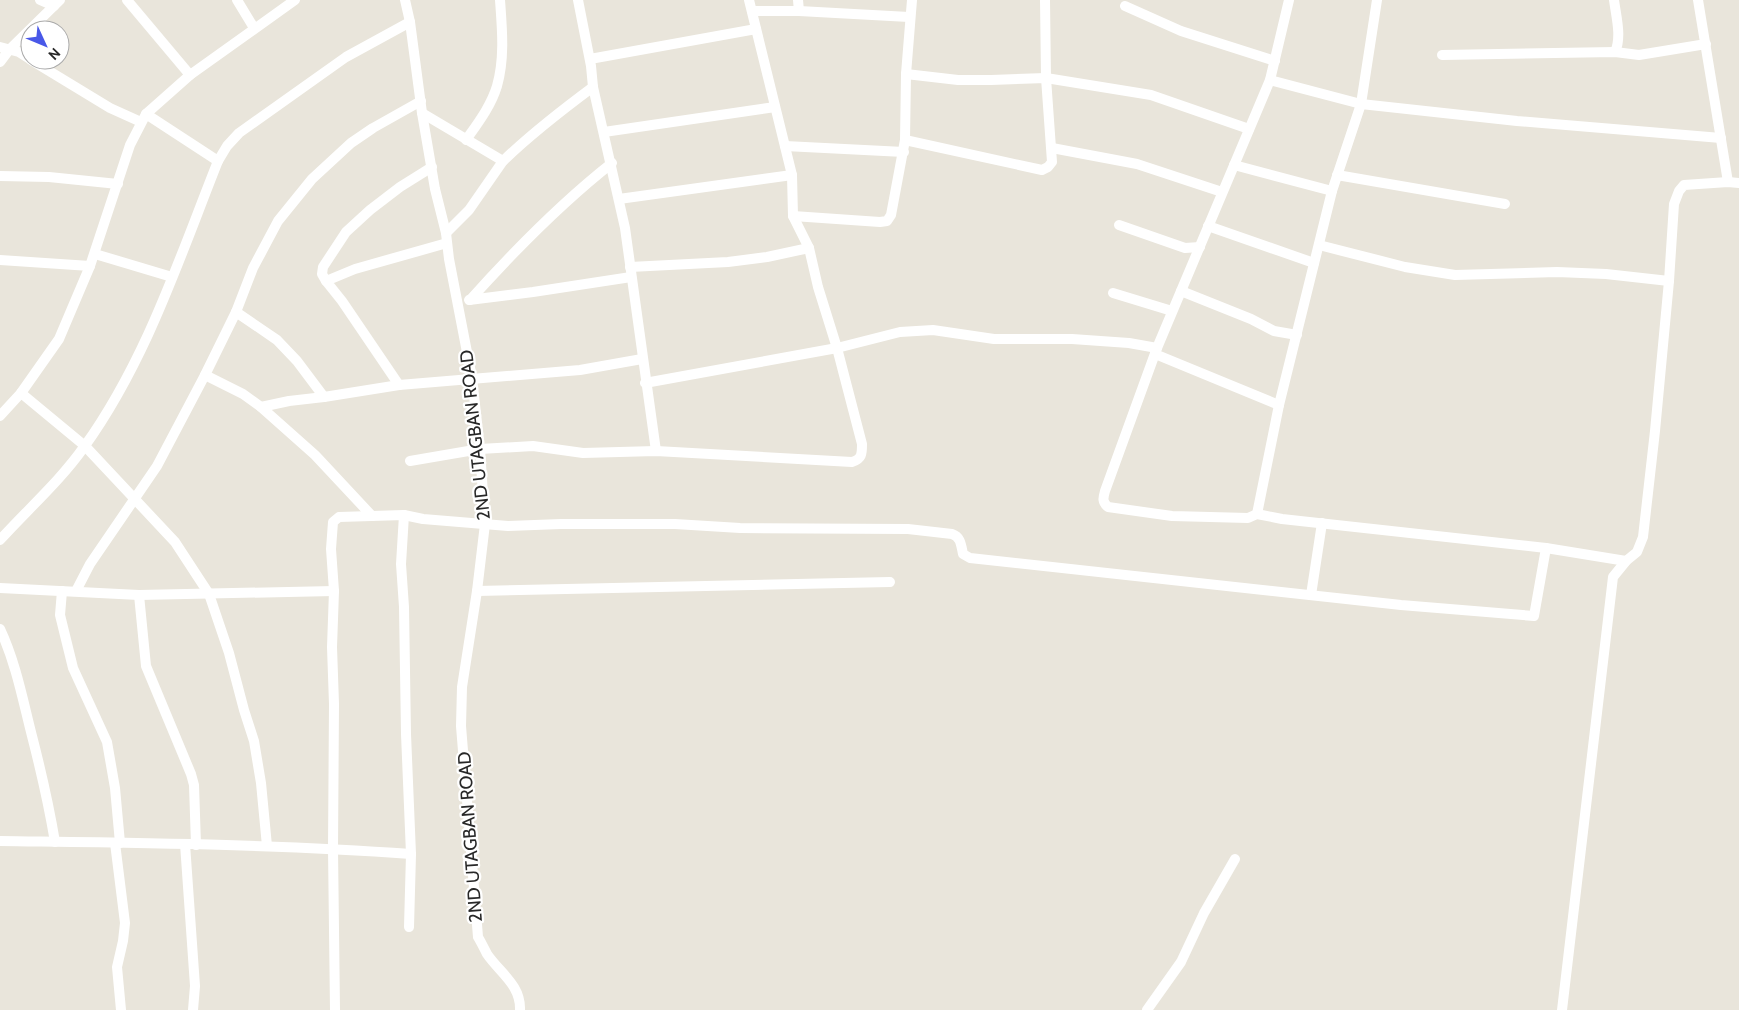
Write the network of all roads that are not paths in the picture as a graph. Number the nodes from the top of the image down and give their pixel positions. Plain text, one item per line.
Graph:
1 (40, 0) edge
2 (127, 0) edge
3 (238, 0) edge
4 (295, 0) edge
5 (405, 0) edge
6 (500, 0) edge
7 (578, 0) edge
8 (749, 0) edge
9 (798, 0) edge
10 (912, 0) edge
11 (1045, 0) edge
12 (1289, 0) edge
13 (1377, 0) edge
14 (1614, 0) edge
15 (1698, 0) edge
16 (57, 3) edge
17 (1125, 6) dead end
18 (752, 11) junction
19 (799, 11) junction
20 (910, 17) junction
21 (410, 22) junction
22 (254, 28) junction
23 (756, 29) junction
24 (1706, 44) junction
25 (4, 48) edge
26 (1615, 52) junction
27 (20, 53) edge
28 (1442, 55) dead end
29 (590, 59) junction
30 (1275, 61) junction
31 (0, 62) edge
32 (47, 70) edge
33 (906, 74) junction
34 (190, 75) junction
35 (1046, 78) junction
36 (1270, 80) junction
37 (593, 87) junction
38 (420, 101) junction
39 (1361, 104) junction
40 (775, 107) junction
41 (422, 113) junction
42 (143, 118) junction
43 (1249, 129) junction
44 (604, 132) junction
45 (1721, 138) junction
46 (466, 140) junction
47 (905, 140) junction
48 (785, 146) junction
49 (1052, 148) junction
50 (904, 152) junction
51 (503, 161) junction
52 (218, 162) junction
53 (612, 163) junction
54 (1234, 165) junction
55 (432, 167) junction
56 (792, 175) junction
57 (1337, 175) junction
58 (0, 176) edge
59 (1734, 182) edge
60 (118, 184) junction
61 (1222, 192) junction
62 (1332, 192) junction
63 (619, 199) junction
64 (1505, 204) dead end
65 (792, 216) junction
66 (1120, 225) dead end
67 (1208, 226) junction
68 (446, 238) junction
69 (1320, 245) junction
70 (1200, 246) junction
71 (809, 248) junction
72 (95, 254) junction
73 (0, 260) edge
74 (1314, 263) junction
75 (90, 266) junction
76 (631, 272) junction
77 (172, 277) junction
78 (326, 281) junction
79 (1670, 281) junction
80 (1181, 291) junction
81 (1113, 292) dead end
82 (470, 300) junction
83 (458, 301) junction
84 (1172, 311) junction
85 (236, 312) junction
86 (1297, 335) junction
87 (838, 348) junction
88 (1156, 351) junction
89 (642, 359) junction
90 (205, 375) junction
91 (472, 378) junction
92 (645, 383) junction
93 (399, 385) junction
94 (21, 394) junction
95 (324, 398) junction
96 (1279, 405) junction
97 (261, 407) junction
98 (0, 416) edge
99 (85, 446) junction
100 (480, 449) junction
101 (656, 451) junction
102 (410, 461) dead end
103 (134, 500) junction
104 (1257, 514) junction
105 (404, 515) junction
106 (372, 516) junction
107 (1322, 523) junction
108 (485, 524) junction
109 (0, 540) edge
110 (1546, 548) junction
111 (1626, 561) junction
112 (890, 582) dead end
113 (0, 588) edge
114 (62, 591) junction
115 (76, 591) junction
116 (334, 591) junction
117 (477, 591) junction
118 (209, 594) junction
119 (139, 595) junction
120 (1311, 595) junction
121 (0, 630) edge
122 (0, 841) edge
123 (54, 842) junction
124 (118, 843) junction
125 (185, 844) junction
126 (196, 845) junction
127 (267, 846) junction
128 (333, 848) junction
129 (411, 854) junction
130 (1235, 859) dead end
131 (409, 927) dead end
132 (121, 1010) edge
133 (193, 1010) edge
134 (335, 1010) edge
135 (520, 1010) edge
136 (1147, 1010) edge
137 (1562, 1010) edge

1 - 16 street
2 - 34 street
3 - 22 street
4 - 22 street
5 - 21 street, 2ND UTAGBAN ROAD
6 - 46 street
7 - 29 street
8 - 18 street
9 - 19 street
10 - 20 street
11 - 35 street
12 - 30 street
13 - 39 street
14 - 26 street
15 - 24 street
16 - 25 street
17 - 30 street
18 - 19 street
18 - 23 street
19 - 20 street
20 - 33 street
21 - 38 street, 2ND UTAGBAN ROAD
21 - 52 street
22 - 34 street
23 - 29 street
23 - 40 street
24 - 26 street
24 - 45 street
25 - 27 street
25 - 31 street
26 - 28 street
29 - 37 street
30 - 36 street
32 - 42 street
33 - 35 street
33 - 47 street
34 - 42 street
35 - 43 street
35 - 49 street
36 - 39 street
36 - 43 street
37 - 44 street
37 - 51 street
38 - 41 street, 2ND UTAGBAN ROAD
38 - 85 street
39 - 45 street
39 - 57 street
40 - 44 street
40 - 48 street
41 - 46 street
41 - 55 street, 2ND UTAGBAN ROAD
42 - 52 street
42 - 60 street
43 - 54 street
44 - 53 street
45 - 59 street
46 - 51 street
47 - 49 street
47 - 50 street
48 - 50 street
48 - 56 street
49 - 61 street
50 - 65 street
51 - 68 street
52 - 77 street
53 - 63 street
53 - 82 street
54 - 61 street
54 - 62 street
55 - 68 street, 2ND UTAGBAN ROAD
55 - 78 street
56 - 63 street
56 - 65 street
57 - 62 street
57 - 64 street
58 - 60 street
59 - 79 street
60 - 72 street
61 - 67 street
62 - 69 street
63 - 76 street
65 - 71 street
66 - 70 street
67 - 70 street
67 - 74 street
68 - 78 street
68 - 83 street, 2ND UTAGBAN ROAD
69 - 74 street
69 - 79 street
70 - 80 street
71 - 76 street
71 - 87 street
72 - 75 street
72 - 77 street
73 - 75 street
74 - 86 street
75 - 94 street
76 - 82 street
76 - 89 street
77 - 99 street
78 - 93 street
79 - 111 street
80 - 84 street
80 - 86 street
81 - 84 street
82 - 83 street
83 - 91 street, 2ND UTAGBAN ROAD
84 - 88 street
85 - 90 street
85 - 95 street
86 - 96 street
87 - 88 street
87 - 92 street
87 - 101 street
88 - 96 street
88 - 104 street
89 - 91 street
89 - 92 street
90 - 97 street
90 - 103 street
91 - 93 street
91 - 100 street, 2ND UTAGBAN ROAD
92 - 101 street
93 - 95 street
94 - 98 street
94 - 99 street
95 - 97 street
96 - 104 street
97 - 106 street
99 - 103 street
99 - 109 street
100 - 101 street
100 - 102 street
100 - 108 street, 2ND UTAGBAN ROAD
103 - 115 street
103 - 118 street
104 - 107 street
105 - 106 street
105 - 108 street
105 - 129 street
106 - 116 street
107 - 110 street
107 - 120 street
108 - 117 street, 2ND UTAGBAN ROAD
108 - 120 street
110 - 111 street
110 - 120 street
111 - 137 street
112 - 117 street
113 - 114 street
114 - 115 street
114 - 124 street
115 - 119 street
116 - 118 street
116 - 128 street
117 - 135 street, 2ND UTAGBAN ROAD
118 - 119 street
118 - 127 street
119 - 126 street
121 - 123 street
122 - 123 street
123 - 124 street
124 - 125 street
124 - 132 street
125 - 126 street
125 - 133 street
126 - 127 street
127 - 128 street
128 - 129 street
128 - 134 street
129 - 131 street
130 - 136 street

